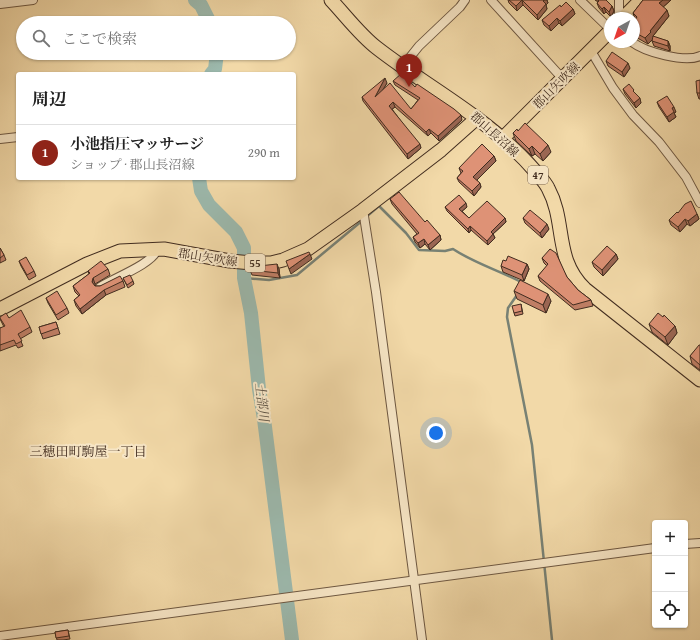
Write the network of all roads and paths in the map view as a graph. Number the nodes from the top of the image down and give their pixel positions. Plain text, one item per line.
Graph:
1 (34, 0) edge
2 (331, 0) edge
3 (465, 0) edge
4 (491, 0) edge
5 (580, 0) edge
6 (619, 0) edge
7 (641, 0) edge
8 (0, 4) edge
9 (620, 12) edge
10 (629, 12) edge
11 (604, 24) edge
12 (604, 37) edge
13 (640, 47) edge
14 (591, 51) junction
15 (700, 56) edge
16 (403, 66) junction
17 (562, 78) junction
18 (477, 118) junction
19 (16, 137) edge
20 (0, 139) edge
21 (502, 139) junction
22 (700, 203) edge
23 (363, 210) junction
24 (157, 250) junction
25 (100, 287) edge
26 (0, 309) edge
27 (700, 380) edge
28 (700, 543) edge
29 (688, 544) edge
30 (652, 548) edge
31 (414, 581) junction
32 (0, 636) edge
33 (422, 640) edge

1 - 8 street
2 - 16 main road, 郡山長沼線 / 47
3 - 16 street
4 - 17 street
5 - 11 street
6 - 9 street
7 - 10 main road
12 - 14 main road, 郡山矢吹線
13 - 15 street
14 - 17 main road, 郡山矢吹線
14 - 22 street
16 - 18 main road, 郡山長沼線 / 47
17 - 21 main road, 郡山矢吹線
18 - 21 main road, 郡山長沼線 / 47
18 - 23 main road, 郡山矢吹線 / 55
19 - 20 street
21 - 27 main road, 郡山長沼線 / 47
23 - 24 main road, 郡山矢吹線 / 55
23 - 31 street
24 - 25 street
24 - 26 main road, 郡山矢吹線 / 55
28 - 29 street
30 - 31 street
31 - 32 street
31 - 33 street

